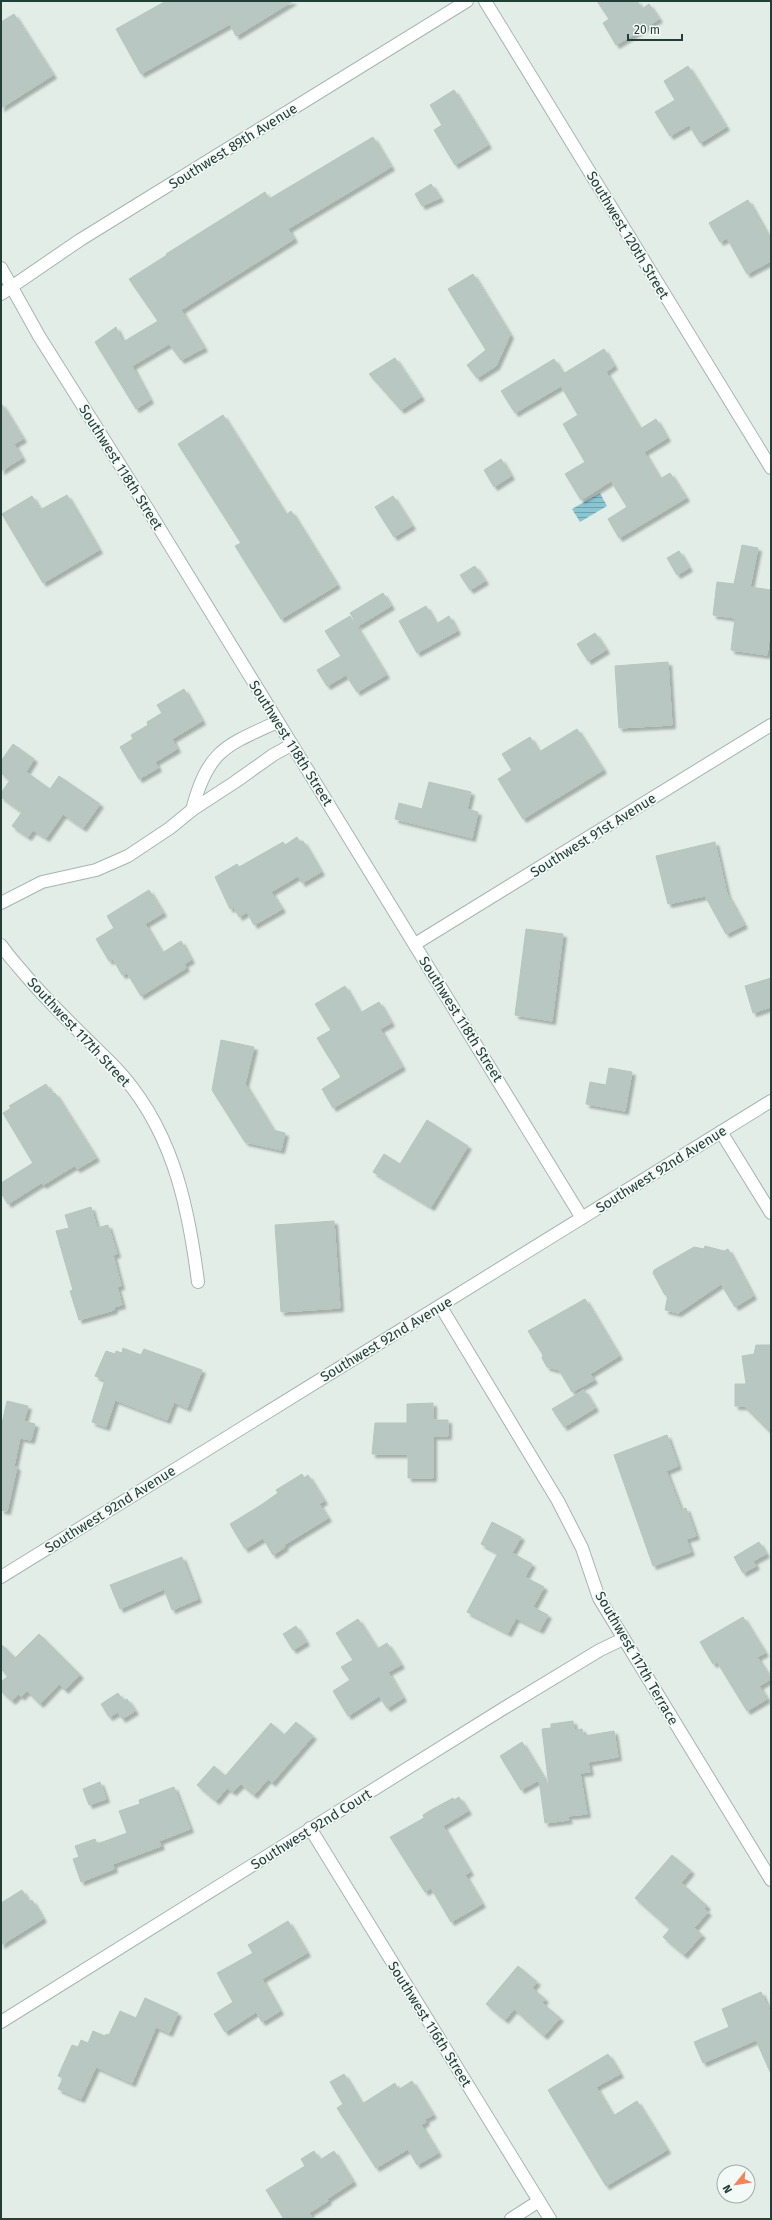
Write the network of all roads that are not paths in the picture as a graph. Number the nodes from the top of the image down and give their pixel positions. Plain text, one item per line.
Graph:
1 (467, 1) edge
2 (485, 1) edge
3 (1, 268) edge
4 (11, 286) junction
5 (1, 294) edge
6 (769, 460) edge
7 (278, 722) junction
8 (771, 725) edge
9 (291, 745) junction
10 (192, 810) junction
11 (1, 903) edge
12 (415, 944) junction
13 (1, 945) edge
14 (771, 1101) edge
15 (721, 1132) junction
16 (771, 1214) edge
17 (582, 1218) junction
18 (198, 1282) dead end
19 (440, 1307) junction
20 (1, 1577) edge
21 (623, 1639) junction
22 (310, 1828) junction
23 (771, 1880) edge
24 (1, 2022) edge
25 (539, 2201) junction
26 (511, 2219) edge
27 (550, 2219) edge

1 - 4 street, Southwest 89th Avenue
2 - 6 street, Southwest 120th Street
3 - 4 street, Southwest 118th Street
4 - 5 street, Southwest 89th Avenue
4 - 7 street, Southwest 118th Street
7 - 9 street, Southwest 118th Street
7 - 10 street
8 - 12 street, Southwest 91st Avenue
9 - 10 street
9 - 12 street, Southwest 118th Street
10 - 11 street
12 - 17 street, Southwest 118th Street
13 - 18 street, Southwest 117th Street
14 - 15 street, Southwest 92nd Avenue
15 - 16 street
15 - 17 street, Southwest 92nd Avenue
17 - 19 street, Southwest 92nd Avenue
19 - 20 street, Southwest 92nd Avenue
19 - 21 street, Southwest 117th Terrace
21 - 22 street, Southwest 92nd Court
21 - 23 street, Southwest 117th Terrace
22 - 24 street, Southwest 92nd Court
22 - 25 street, Southwest 116th Street
25 - 26 street
25 - 27 street, Southwest 116th Street

